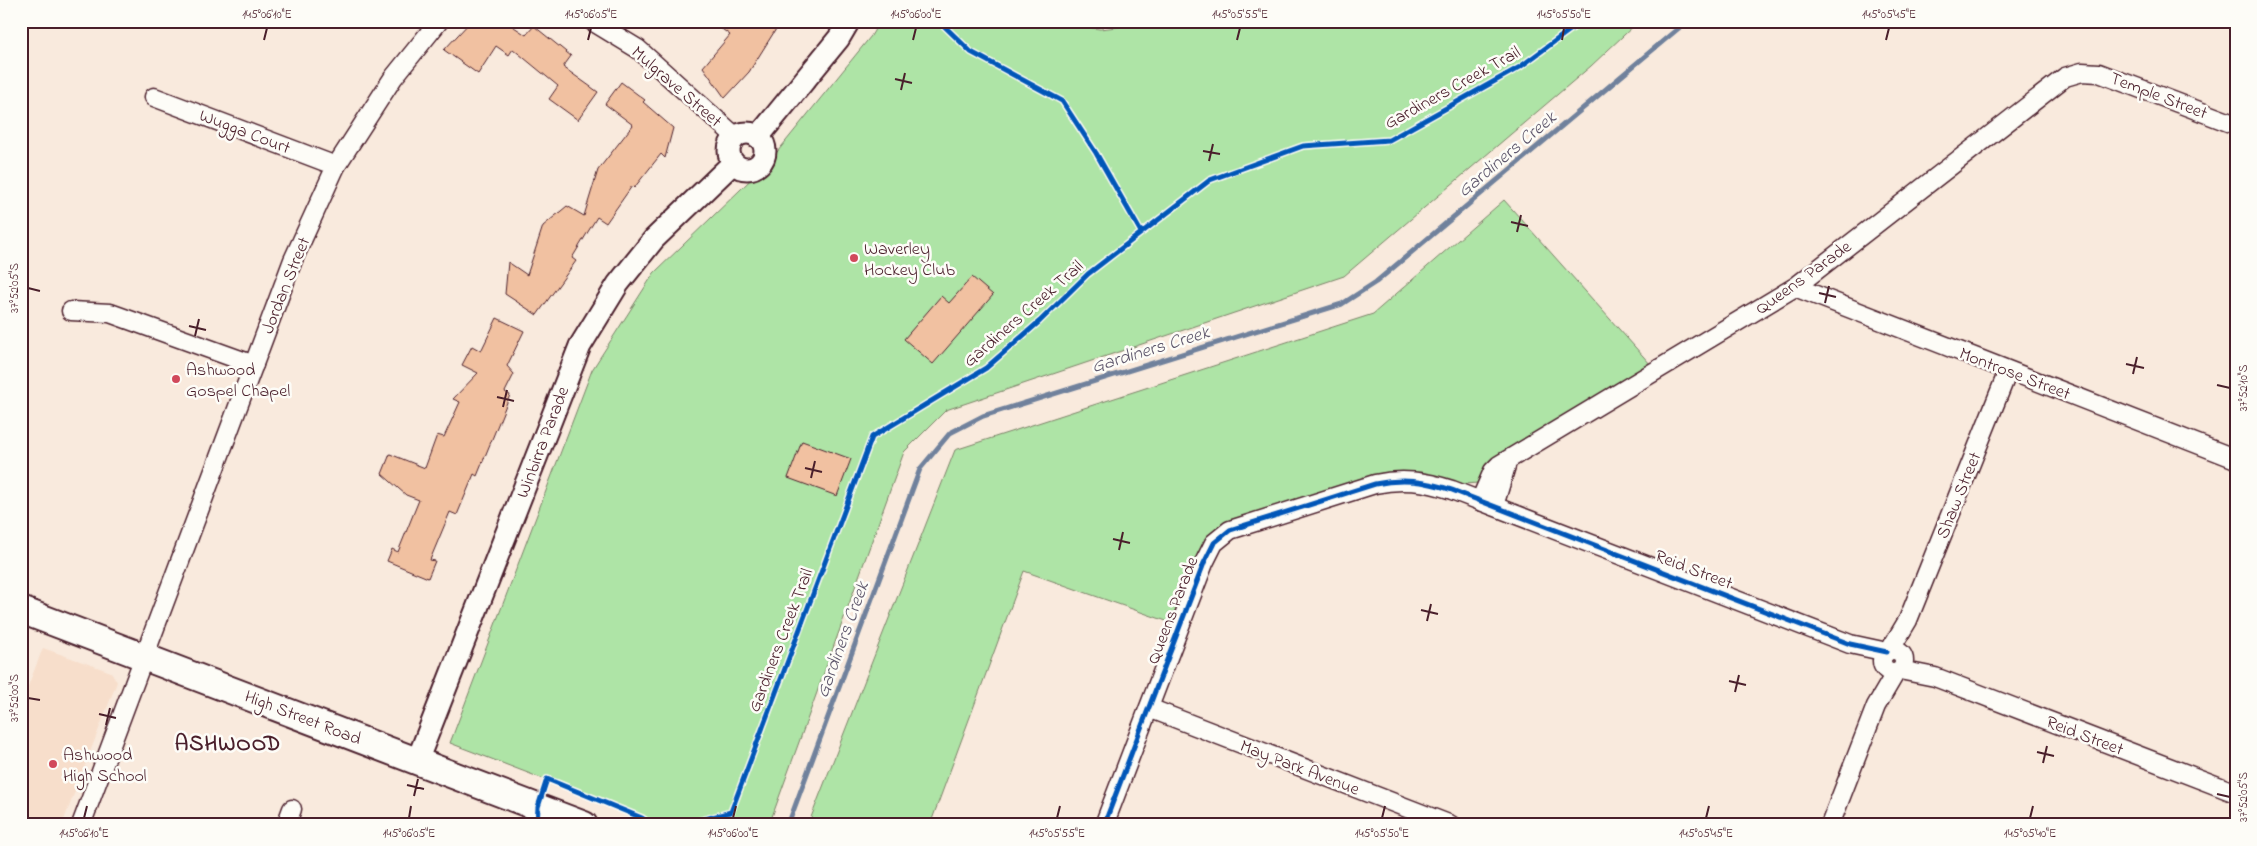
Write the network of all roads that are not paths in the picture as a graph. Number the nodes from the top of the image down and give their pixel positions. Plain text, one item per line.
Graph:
1 (439, 21) edge
2 (592, 21) edge
3 (849, 21) edge
4 (2082, 72) joint
5 (154, 97) dead end
6 (2236, 125) edge
7 (736, 136) junction
8 (758, 137) junction
9 (733, 163) junction
10 (336, 166) junction
11 (1795, 287) junction
12 (71, 311) dead end
13 (254, 365) junction
14 (2008, 371) junction
15 (2236, 459) edge
16 (1487, 504) junction
17 (21, 610) edge
18 (145, 657) junction
19 (1893, 661) junction
20 (1149, 708) junction
21 (417, 761) junction
22 (2236, 793) edge
23 (81, 825) edge
24 (584, 825) edge
25 (1104, 825) edge
26 (1451, 825) edge
27 (1830, 825) edge

1 - 10 street, Jordan Street
2 - 7 street, Mulgrave Street
3 - 8 street
4 - 6 street, Temple Street
4 - 11 street, Queens Parade
5 - 10 street, Wugga Court
7 - 8 street
7 - 9 street
8 - 9 street
9 - 21 street, Winbirra Parade
10 - 13 street, Jordan Street
11 - 14 street, Montrose Street
11 - 16 street, Queens Parade
12 - 13 street
13 - 18 street, Jordan Street
14 - 15 street, Montrose Street
14 - 19 street, Shaw Street
16 - 19 street, Reid Street
16 - 20 street, Queens Parade
17 - 18 main road, High Street Road
18 - 21 main road, High Street Road
18 - 23 street, Jordan Street
19 - 22 street, Reid Street
19 - 27 street, Shaw Street
20 - 25 street, Queens Parade
20 - 26 street, May Park Avenue
21 - 24 main road, High Street Road

